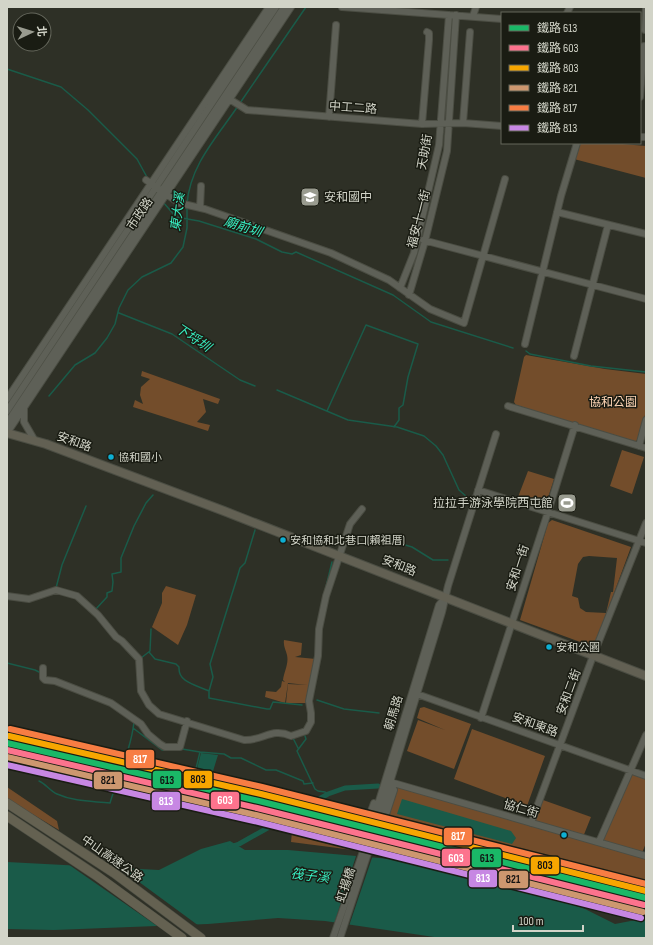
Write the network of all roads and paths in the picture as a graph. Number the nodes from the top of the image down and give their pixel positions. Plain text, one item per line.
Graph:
1 (269, 7) edge
2 (276, 7) edge
3 (284, 7) edge
4 (291, 7) edge
5 (342, 7) edge
6 (476, 7) edge
7 (646, 7) edge
8 (453, 15) junction
9 (473, 16) junction
10 (501, 19) edge
11 (336, 25) dead end
12 (644, 30) edge
13 (427, 32) dead end
14 (470, 32) dead end
15 (644, 46) dead end
16 (641, 84) edge
17 (220, 92) junction
18 (330, 117) junction
19 (463, 123) junction
20 (422, 124) junction
21 (441, 124) junction
22 (449, 124) junction
23 (501, 126) edge
24 (577, 144) edge
25 (504, 179) dead end
26 (201, 186) dead end
27 (156, 187) junction
28 (198, 207) junction
29 (557, 212) junction
30 (608, 225) junction
31 (646, 234) edge
32 (417, 239) junction
33 (426, 241) junction
34 (483, 257) junction
35 (542, 272) junction
36 (593, 285) junction
37 (400, 288) junction
38 (409, 295) junction
39 (646, 299) edge
40 (525, 344) dead end
41 (574, 356) dead end
42 (7, 399) edge
43 (25, 405) junction
44 (508, 406) dead end
45 (7, 411) edge
46 (646, 420) edge
47 (7, 423) edge
48 (575, 425) junction
49 (7, 433) edge
50 (496, 434) dead end
51 (35, 441) junction
52 (639, 446) junction
53 (646, 448) edge
54 (478, 490) junction
55 (362, 509) dead end
56 (548, 512) junction
57 (646, 523) edge
58 (639, 541) junction
59 (646, 543) edge
60 (338, 556) junction
61 (7, 596) edge
62 (445, 598) junction
63 (512, 624) junction
64 (593, 656) junction
65 (43, 668) dead end
66 (646, 676) edge
67 (417, 694) junction
68 (481, 718) junction
69 (187, 721) junction
70 (646, 734) edge
71 (561, 746) junction
72 (631, 771) junction
73 (646, 776) edge
74 (390, 782) junction
75 (382, 790) junction
76 (7, 804) edge
77 (7, 816) edge
78 (531, 823) junction
79 (370, 838) junction
80 (599, 842) junction
81 (646, 848) edge
82 (645, 855) edge
83 (200, 937) edge
84 (182, 938) edge
85 (333, 938) edge
86 (340, 938) edge

1 - 17 street, 市政路
2 - 17 street, 市政路
3 - 17 street, 市政路
4 - 17 street, 市政路
5 - 8 street
6 - 9 street
7 - 12 street
8 - 9 street
8 - 21 street, 天助街
8 - 22 street
9 - 10 street
11 - 18 street
13 - 20 street
14 - 19 street
15 - 16 street
17 - 18 street, 中工二路
17 - 27 street, 市政路
17 - 27 street, 市政路
18 - 20 street, 中工二路
19 - 22 street, 中工二路
19 - 23 street, 中工二路
20 - 21 street, 中工二路
21 - 22 street, 中工二路
21 - 32 street, 天助街
22 - 33 street, 福安十一街
24 - 29 street
25 - 34 street
26 - 28 street
27 - 28 street
27 - 42 street, 市政路
27 - 43 street, 市政路
27 - 45 street, 市政路
27 - 47 street, 市政路
28 - 37 street
29 - 30 street
29 - 35 street
30 - 31 street
30 - 36 street
32 - 33 street
32 - 37 street, 天助街
33 - 34 street
33 - 38 street, 福安十一街
34 - 35 street
34 - 38 street
35 - 36 street
35 - 40 street
36 - 39 street
36 - 41 street
37 - 38 street
43 - 49 street, 市政路
43 - 51 street
44 - 48 street
46 - 52 street
48 - 52 street
48 - 56 street, 安和一街
49 - 51 main road, 安和路
50 - 54 street, 朝馬路
51 - 60 main road, 安和路
52 - 53 street
54 - 56 street
54 - 62 street, 朝馬路
55 - 60 street
56 - 58 street
56 - 63 street, 安和一街
57 - 58 street, 安和二街
58 - 59 street
58 - 64 street, 安和二街
60 - 62 main road, 安和路
60 - 69 street
61 - 69 street
62 - 63 main road, 安和路
62 - 67 street, 朝馬路
62 - 75 street, 朝馬路
63 - 64 main road, 安和路
63 - 68 street, 安和一街
64 - 66 main road, 安和路
64 - 71 street, 安和二街
65 - 69 street
67 - 68 street, 安和東路
67 - 74 street, 朝馬路
68 - 71 street, 安和東路
70 - 72 street
71 - 72 street, 安和東路
71 - 78 street, 安和二街
72 - 73 street, 安和東路
72 - 80 street
74 - 75 street
74 - 78 street, 協仁街
74 - 79 street, 朝馬路
75 - 79 street, 朝馬路
76 - 83 highway, 中山高速公路
77 - 84 highway, 中山高速公路
78 - 80 street, 協仁街
79 - 85 street, 虹揚橋, bridge
79 - 86 street, 虹揚橋, bridge
80 - 82 street, 協仁街
81 - 82 street

